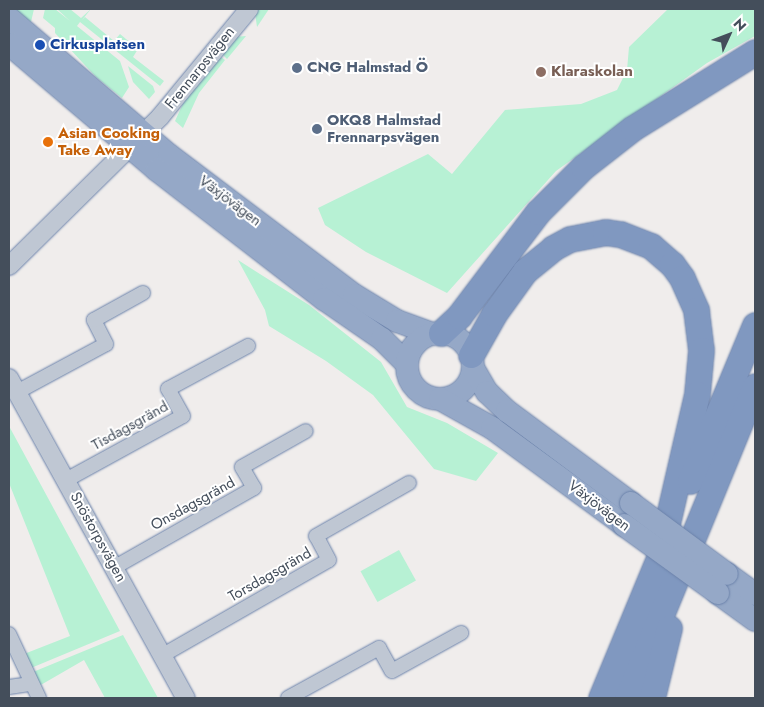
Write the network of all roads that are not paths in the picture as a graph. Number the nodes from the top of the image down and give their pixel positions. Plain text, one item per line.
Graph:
1 (248, 9) edge
2 (9, 18) edge
3 (9, 44) edge
4 (755, 52) edge
5 (137, 141) junction
6 (9, 266) edge
7 (143, 293) dead end
8 (755, 325) edge
9 (437, 333) junction
10 (248, 346) dead end
11 (472, 361) junction
12 (406, 364) junction
13 (13, 385) edge
14 (755, 386) edge
15 (440, 399) junction
16 (306, 431) dead end
17 (66, 480) junction
18 (409, 483) dead end
19 (685, 556) junction
20 (659, 559) junction
21 (115, 566) junction
22 (722, 583) junction
23 (755, 594) edge
24 (755, 620) edge
25 (461, 633) dead end
26 (9, 634) edge
27 (163, 655) junction
28 (31, 684) junction
29 (9, 688) edge
30 (39, 698) edge
31 (186, 698) edge
32 (288, 698) edge
33 (601, 698) edge
34 (627, 698) edge
35 (652, 698) edge

1 - 5 street, Frennarpsvägen
2 - 5 highway, Växjövägen
3 - 5 highway, Växjövägen
4 - 9 highway
5 - 6 street, Frennarpsvägen
5 - 9 highway, Växjövägen
5 - 12 highway, Växjövägen
7 - 13 street
8 - 20 highway
9 - 11 highway, Växjövägen
9 - 12 highway
10 - 17 street, Tisdagsgränd
11 - 15 highway
11 - 20 highway
11 - 22 highway, Växjövägen, bridge
12 - 15 highway, Växjövägen
13 - 17 street, Snöstorpsvägen
14 - 19 highway
15 - 22 highway, Växjövägen, bridge
16 - 21 street, Onsdagsgränd
17 - 21 street, Snöstorpsvägen
18 - 27 street, Torsdagsgränd
19 - 34 highway
19 - 35 highway
20 - 33 highway
21 - 27 street, Snöstorpsvägen
22 - 23 highway, Växjövägen
22 - 24 highway, Växjövägen
25 - 32 street
26 - 28 street
27 - 31 street, Snöstorpsvägen
28 - 29 street
28 - 30 street

